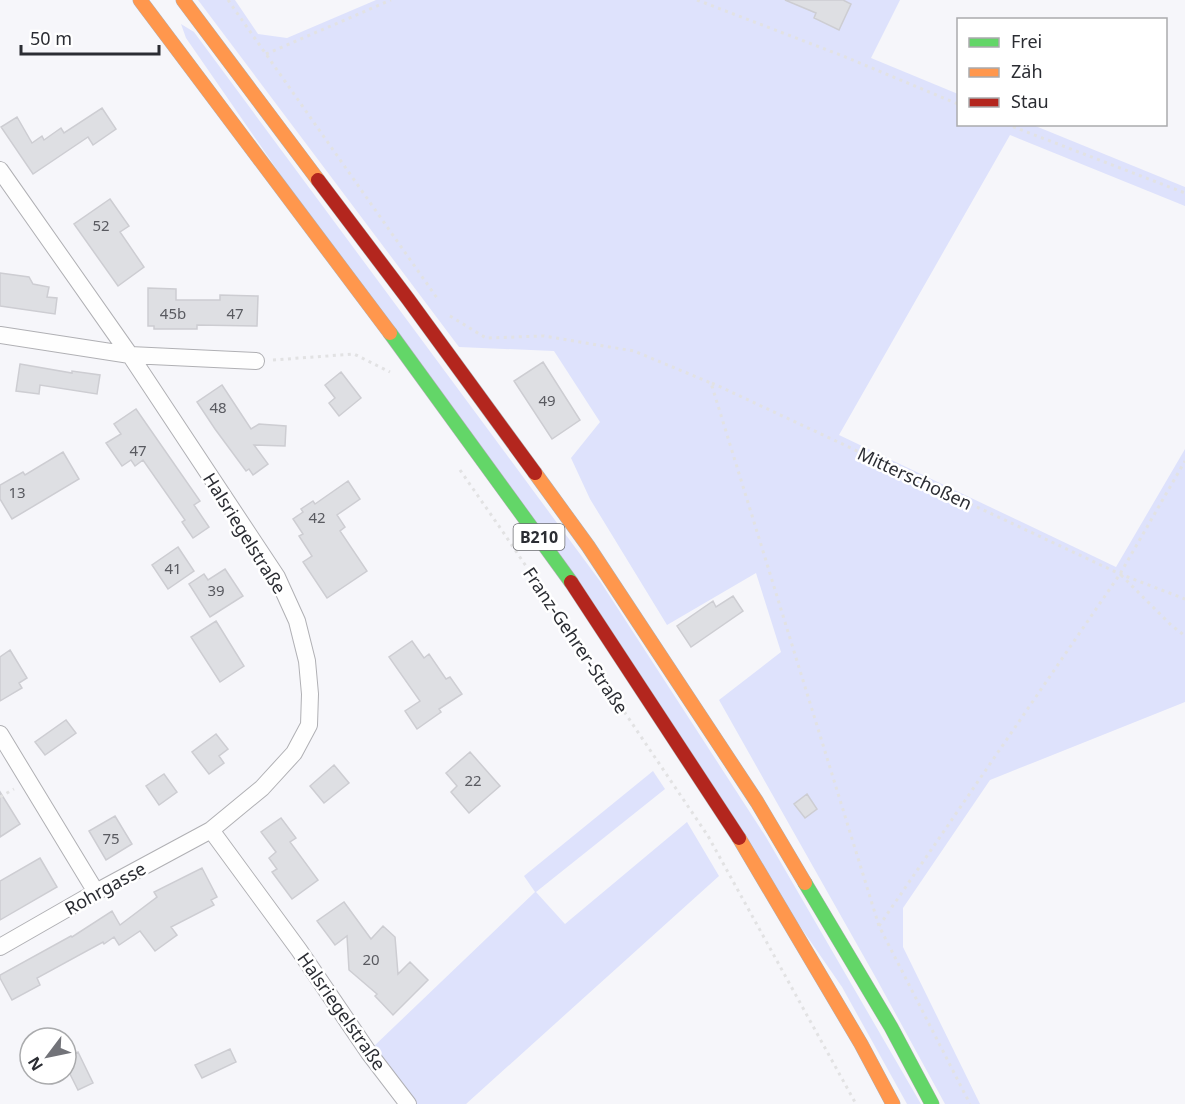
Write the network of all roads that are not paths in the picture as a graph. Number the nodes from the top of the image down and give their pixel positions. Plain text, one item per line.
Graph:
1 (140, 0) edge
2 (183, 0) edge
3 (0, 170) edge
4 (0, 335) edge
5 (130, 355) junction
6 (256, 361) road end
7 (0, 734) edge
8 (211, 830) junction
9 (96, 892) junction
10 (0, 947) edge
11 (408, 1104) edge
12 (893, 1104) edge
13 (932, 1104) edge

1 - 12 main road, B210
2 - 13 main road, B210
3 - 5 street, Halsriegelstraße
4 - 5 street
5 - 6 street
5 - 8 street, Halsriegelstraße
7 - 9 street
8 - 9 street, Rohrgasse
8 - 11 street, Halsriegelstraße
9 - 10 street, Rohrgasse

